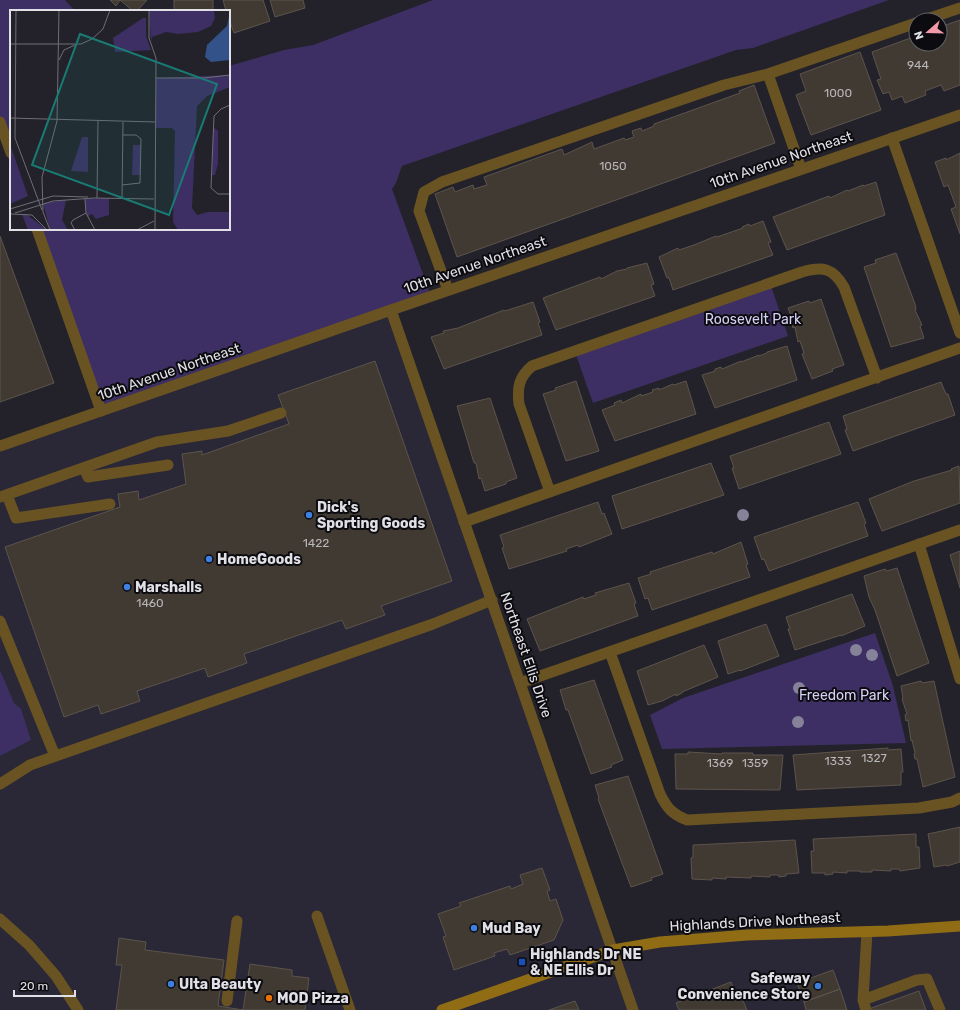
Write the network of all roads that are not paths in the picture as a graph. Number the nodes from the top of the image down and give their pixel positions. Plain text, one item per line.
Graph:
1 (960, 8) edge
2 (948, 12) edge
3 (908, 26) edge
4 (768, 74) junction
5 (960, 115) edge
6 (0, 122) edge
7 (892, 138) junction
8 (10, 150) edge
9 (801, 169) junction
10 (37, 230) edge
11 (448, 290) junction
12 (391, 310) junction
13 (960, 332) edge
14 (960, 348) edge
15 (876, 378) junction
16 (101, 411) junction
17 (281, 413) dead end
18 (0, 446) edge
19 (168, 465) dead end
20 (84, 468) junction
21 (550, 492) junction
22 (4, 496) edge
23 (110, 504) dead end
24 (464, 522) junction
25 (960, 530) edge
26 (919, 544) junction
27 (492, 600) junction
28 (0, 621) edge
29 (610, 652) junction
30 (960, 679) edge
31 (520, 683) junction
32 (55, 756) junction
33 (0, 784) edge
34 (960, 798) edge
35 (317, 916) dead end
36 (0, 919) edge
37 (237, 921) dead end
38 (960, 926) edge
39 (867, 932) junction
40 (613, 950) junction
41 (226, 1001) dead end
42 (864, 1005) edge
43 (78, 1010) edge
44 (350, 1010) edge
45 (442, 1010) edge
46 (633, 1010) edge
47 (940, 1010) edge

1 - 2 street
3 - 4 street
4 - 9 street
4 - 11 street
5 - 7 street, 10th Avenue Northeast
6 - 8 street
7 - 9 street, 10th Avenue Northeast
7 - 13 street
9 - 11 street, 10th Avenue Northeast
10 - 16 street
11 - 12 street, 10th Avenue Northeast
12 - 16 street, 10th Avenue Northeast
12 - 24 street, Northeast Ellis Drive
14 - 15 street
15 - 21 street
15 - 21 street
16 - 18 street, 10th Avenue Northeast
17 - 20 street
19 - 20 street
20 - 22 street
21 - 24 street
22 - 23 street
24 - 27 street, Northeast Ellis Drive
25 - 26 street
26 - 29 street
26 - 30 street
27 - 31 street, Northeast Ellis Drive
27 - 32 street
28 - 32 street
29 - 31 street
29 - 34 street
31 - 40 street, Northeast Ellis Drive
32 - 33 street
35 - 44 street
36 - 43 street
37 - 41 street
38 - 39 main road, Highlands Drive Northeast
39 - 40 main road, Highlands Drive Northeast
39 - 42 street
40 - 45 main road, Highlands Drive Northeast
40 - 46 street, Northeast Ellis Drive
42 - 47 street

